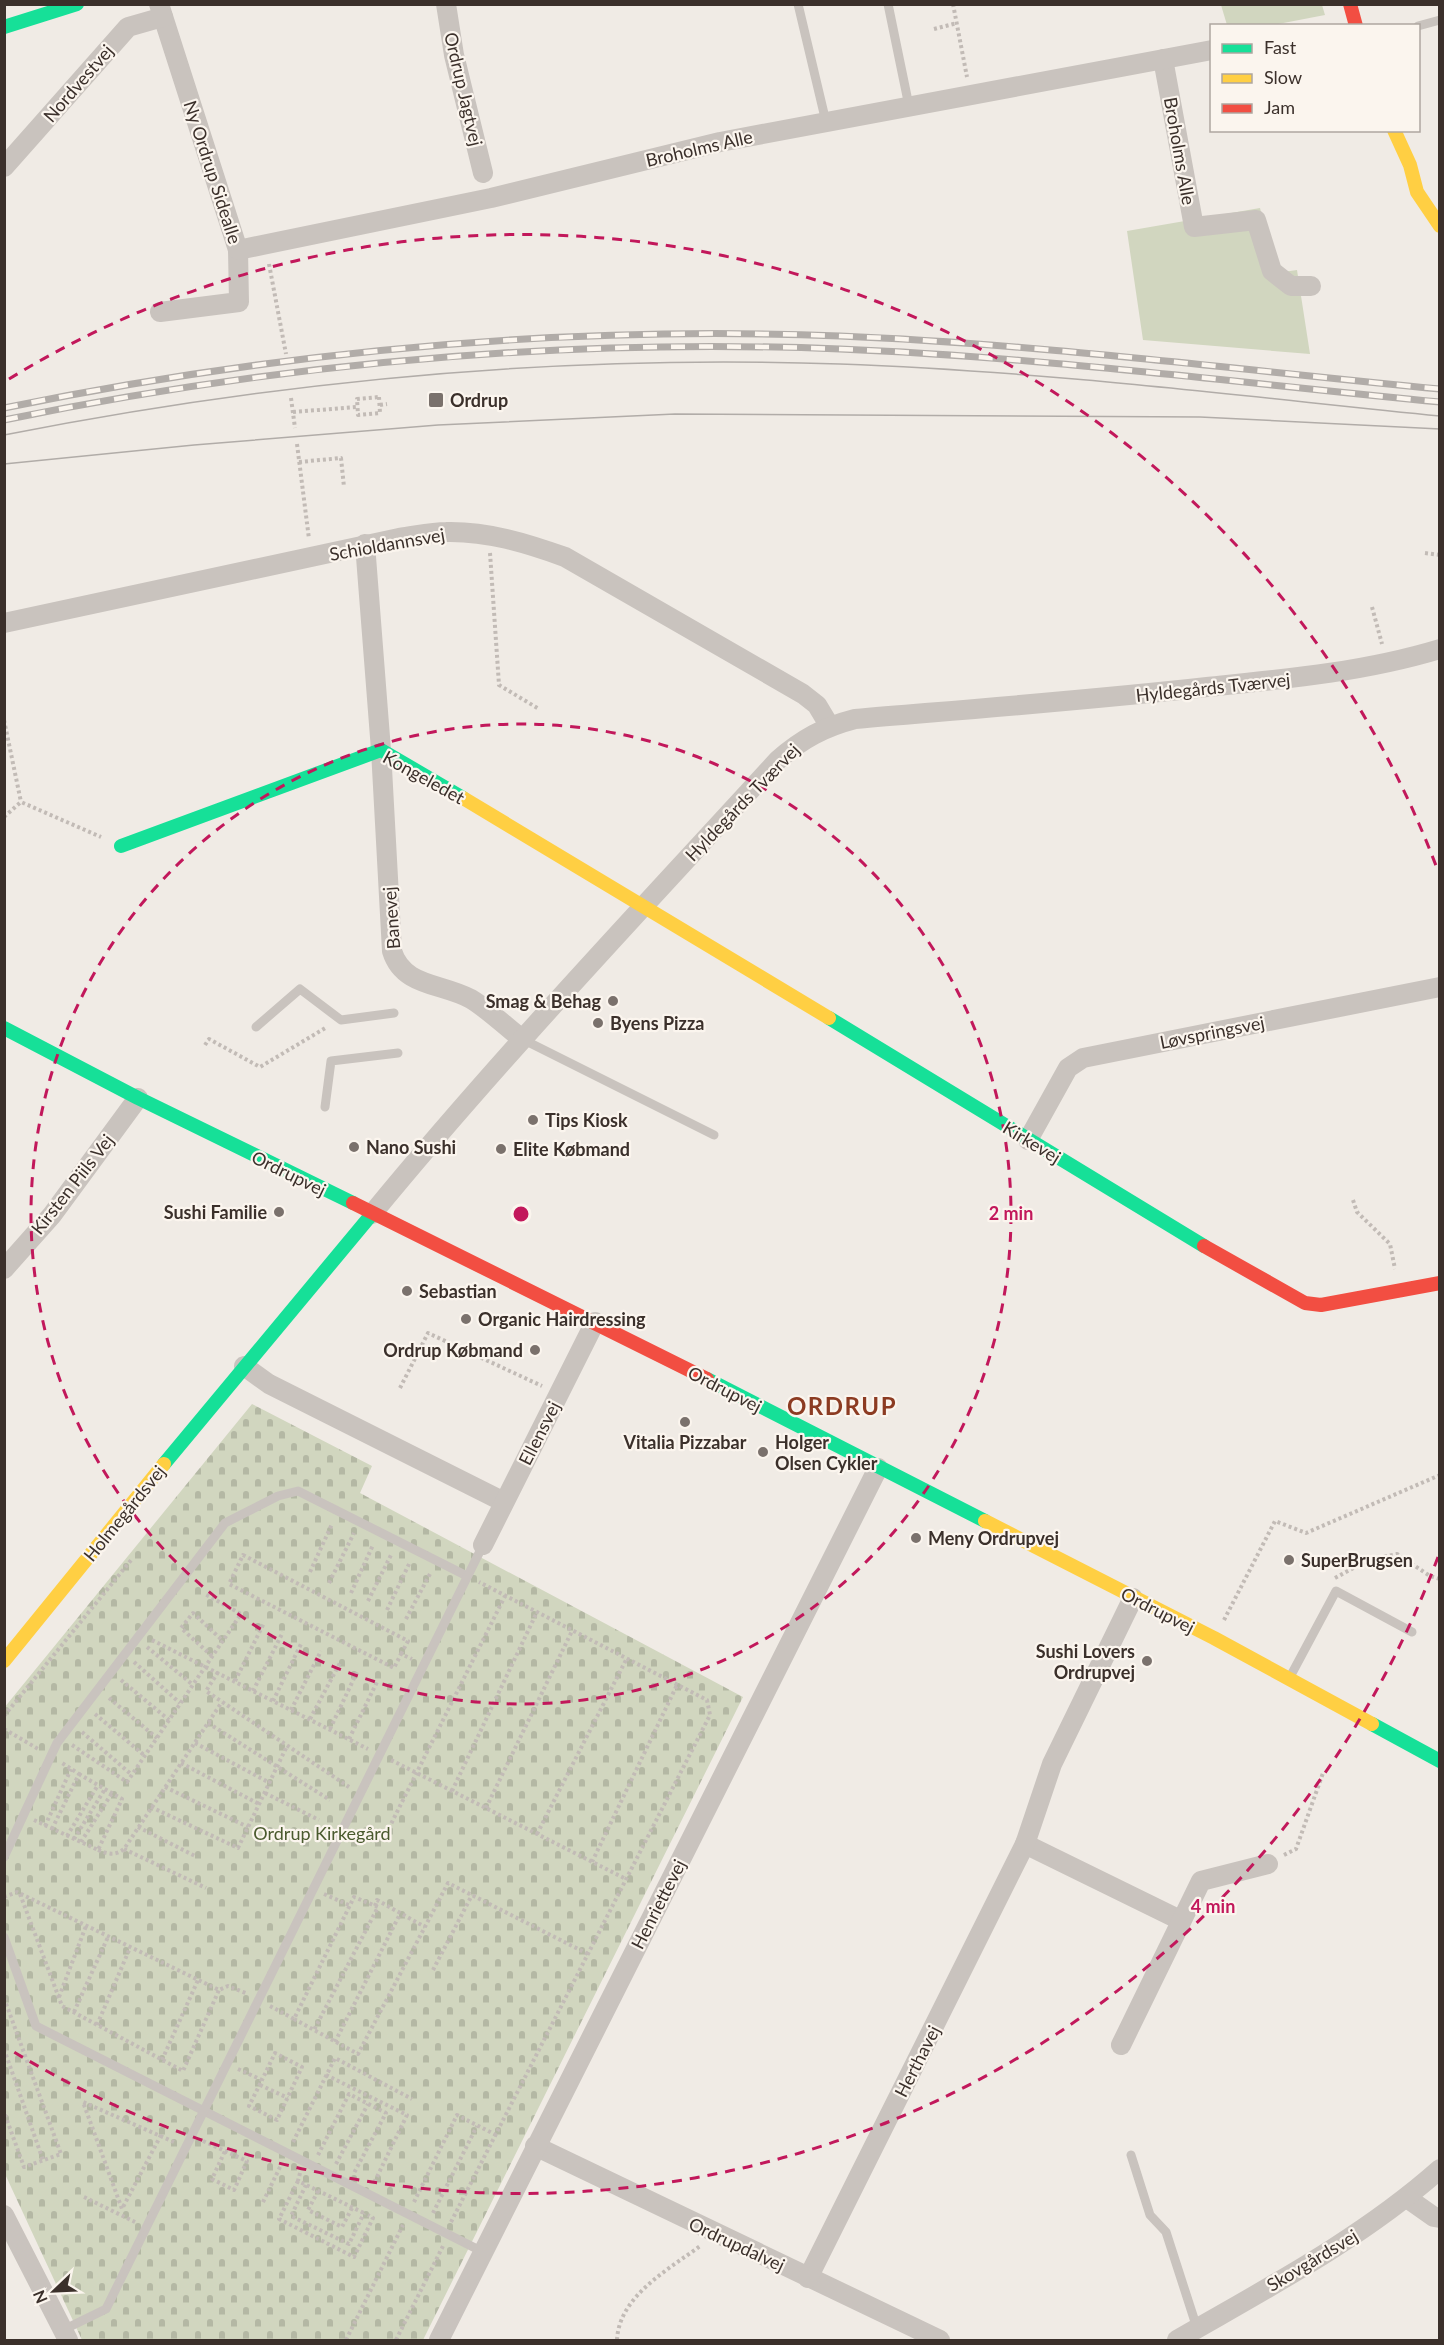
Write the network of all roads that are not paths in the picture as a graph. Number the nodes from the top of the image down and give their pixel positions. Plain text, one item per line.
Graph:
1 (77, 4) edge
2 (446, 4) edge
3 (798, 4) edge
4 (888, 4) edge
5 (161, 11) edge
6 (1440, 20) edge
7 (1420, 26) edge
8 (4, 27) edge
9 (1210, 50) edge
10 (1163, 59) junction
11 (909, 106) junction
12 (826, 122) junction
13 (1395, 132) edge
14 (1410, 165) junction
15 (4, 167) edge
16 (483, 173) dead end
17 (1440, 199) edge
18 (1440, 226) edge
19 (238, 250) junction
20 (1311, 286) dead end
21 (160, 312) dead end
22 (365, 544) junction
23 (4, 622) edge
24 (1440, 649) edge
25 (829, 725) junction
26 (381, 750) junction
27 (121, 846) road end
28 (645, 906) junction
29 (1440, 987) edge
30 (394, 1013) dead end
31 (256, 1027) dead end
32 (4, 1028) edge
33 (522, 1039) junction
34 (398, 1053) dead end
35 (138, 1098) junction
36 (325, 1107) dead end
37 (714, 1135) dead end
38 (1028, 1140) junction
39 (372, 1214) junction
40 (4, 1269) edge
41 (1440, 1283) edge
42 (594, 1322) junction
43 (244, 1366) junction
44 (878, 1468) junction
45 (504, 1502) junction
46 (483, 1545) joint
47 (467, 1576) junction
48 (1133, 1598) junction
49 (1412, 1632) dead end
50 (4, 1661) edge
51 (1288, 1679) junction
52 (1440, 1761) edge
53 (1026, 1844) junction
54 (4, 1857) edge
55 (1268, 1864) road end
56 (1180, 1920) junction
57 (4, 1937) edge
58 (1121, 2045) dead end
59 (204, 2111) junction
60 (535, 2146) junction
61 (1131, 2154) dead end
62 (1440, 2169) edge
63 (1407, 2198) junction
64 (4, 2215) edge
65 (1440, 2218) edge
66 (483, 2252) junction
67 (808, 2278) junction
68 (1197, 2328) junction
69 (65, 2335) edge
70 (439, 2340) edge
71 (940, 2340) edge
72 (1177, 2340) edge

1 - 8 street
2 - 16 street, Ordrup Jagtvej
3 - 12 lane
4 - 11 lane
5 - 15 street, Nordvestvej
5 - 19 street, Ny Ordrup Sidealle
6 - 7 lane
9 - 10 street, Broholms Alle
10 - 11 street, Broholms Alle
10 - 20 street, Broholms Alle
11 - 12 street, Broholms Alle
12 - 19 street, Broholms Alle
13 - 14 street
14 - 17 street
14 - 18 street
19 - 21 street, Ny Ordrup Sidealle
22 - 23 street, Schioldannsvej
22 - 25 street, Schioldannsvej
22 - 26 street, Banevej
24 - 25 street, Hyldegårds Tværvej
25 - 28 street, Hyldegårds Tværvej
26 - 27 street, Kongeledet
26 - 28 street, Kongeledet
26 - 33 street, Banevej
28 - 33 street, Hyldegårds Tværvej
28 - 38 street, Kirkevej
29 - 38 street, Løvspringsvej
30 - 31 lane
32 - 35 street, Ordrupvej
33 - 37 lane, Banevej
33 - 39 street, Hyldegårds Tværvej
34 - 36 lane
35 - 39 street, Ordrupvej
35 - 40 street, Kirsten Piils Vej
38 - 41 street, Kirkevej
39 - 42 street, Ordrupvej
39 - 43 street, Holmegårdsvej
42 - 44 street, Ordrupvej
42 - 45 street, Ellensvej
43 - 45 street
43 - 50 street, Holmegårdsvej
44 - 48 street, Ordrupvej
44 - 60 street, Henriettevej
45 - 46 street, Ellensvej
46 - 47 lane
47 - 54 lane
47 - 59 lane
48 - 51 street, Ordrupvej
48 - 53 street, Herthavej
49 - 51 lane
51 - 52 street, Ordrupvej
53 - 56 street
53 - 67 street, Herthavej
55 - 56 street
56 - 58 street
57 - 59 lane
59 - 66 lane
59 - 69 lane
60 - 66 street, Henriettevej
60 - 67 street, Ordrupdalvej
61 - 68 lane
62 - 63 street, Skovgårdsvej
63 - 65 street
63 - 68 street, Skovgårdsvej
64 - 69 street
66 - 70 street, Henriettevej
67 - 71 street, Ordrupdalvej
68 - 72 street, Skovgårdsvej

